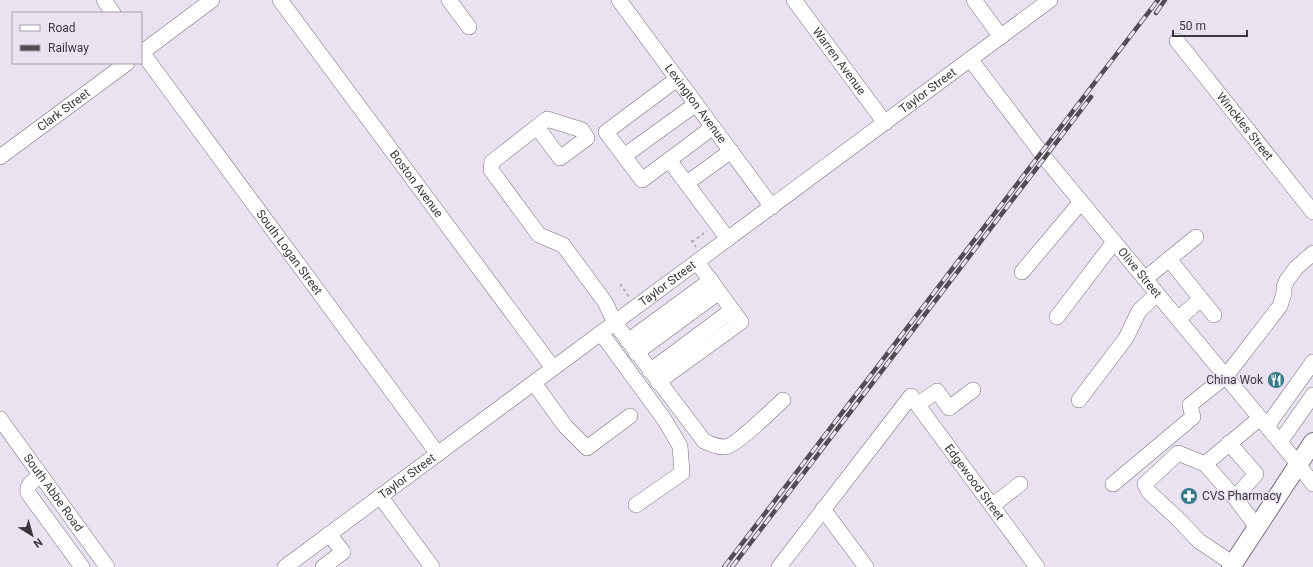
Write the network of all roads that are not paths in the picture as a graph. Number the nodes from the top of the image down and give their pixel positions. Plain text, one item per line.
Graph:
1 (104, 0) edge
2 (212, 0) edge
3 (280, 0) edge
4 (449, 0) edge
5 (619, 0) edge
6 (794, 0) edge
7 (974, 0) edge
8 (1050, 0) edge
9 (112, 12) edge
10 (469, 27) dead end
11 (1001, 37) junction
12 (1177, 41) dead end
13 (142, 51) edge
14 (142, 53) edge
15 (970, 59) junction
16 (126, 64) edge
17 (677, 79) junction
18 (696, 104) junction
19 (885, 123) junction
20 (537, 127) junction
21 (713, 127) junction
22 (606, 132) junction
23 (587, 138) junction
24 (730, 151) junction
25 (624, 156) junction
26 (0, 157) edge
27 (669, 160) junction
28 (686, 183) junction
29 (1081, 202) junction
30 (1311, 204) edge
31 (772, 207) junction
32 (1196, 237) dead end
33 (728, 239) junction
34 (1114, 242) junction
35 (1313, 253) edge
36 (698, 256) junction
37 (1169, 259) junction
38 (1022, 272) dead end
39 (1145, 279) junction
40 (715, 286) junction
41 (1157, 294) junction
42 (1201, 299) junction
43 (1214, 315) dead end
44 (1057, 317) dead end
45 (1178, 319) junction
46 (615, 323) junction
47 (600, 333) junction
48 (632, 347) junction
49 (1313, 362) edge
50 (553, 368) junction
51 (654, 376) junction
52 (1226, 376) junction
53 (534, 383) junction
54 (973, 390) dead end
55 (1313, 395) edge
56 (782, 400) dead end
57 (1079, 400) dead end
58 (915, 402) junction
59 (630, 416) dead end
60 (0, 419) edge
61 (1263, 422) junction
62 (1280, 442) junction
63 (1313, 442) edge
64 (1229, 443) junction
65 (438, 454) junction
66 (1205, 464) junction
67 (1298, 464) junction
68 (40, 475) junction
69 (1020, 484) dead end
70 (1113, 484) dead end
71 (1313, 484) edge
72 (380, 496) junction
73 (1235, 498) junction
74 (636, 505) dead end
75 (992, 506) junction
76 (823, 509) junction
77 (1257, 527) junction
78 (329, 534) junction
79 (1232, 566) edge
80 (82, 567) edge
81 (107, 567) edge
82 (286, 567) edge
83 (323, 567) edge
84 (432, 567) edge
85 (779, 567) edge
86 (866, 567) edge
87 (1037, 567) edge

1 - 9 street
2 - 13 street
3 - 50 street, Boston Avenue
4 - 10 street
5 - 17 street, Lexington Avenue
6 - 19 street, Warren Avenue
7 - 11 street
8 - 11 street, Taylor Street
11 - 15 street, Taylor Street
12 - 30 street, Winckles Street
14 - 65 street, South Logan Street
15 - 19 street, Taylor Street
15 - 29 street, Olive Street
16 - 26 street, Clark Street
17 - 18 street, Lexington Avenue
17 - 22 street
18 - 21 street, Lexington Avenue
18 - 25 street
19 - 31 street, Taylor Street
20 - 23 street
20 - 23 street
20 - 46 street
21 - 24 street, Lexington Avenue
21 - 27 street
22 - 23 street
22 - 25 street
24 - 28 street
24 - 31 street, Lexington Avenue
25 - 27 street
27 - 28 street
28 - 33 street
29 - 34 street, Olive Street
29 - 38 street
31 - 33 street, Taylor Street
32 - 37 street
33 - 36 street, Taylor Street
34 - 39 street, Olive Street
34 - 44 street
35 - 52 street
36 - 40 street
36 - 46 street, Taylor Street
37 - 39 street
37 - 42 street
39 - 41 street, Olive Street
40 - 48 street
40 - 51 street
41 - 45 street, Olive Street
41 - 57 street
42 - 43 street
42 - 45 street
45 - 52 street, Olive Street
46 - 47 street, Taylor Street
46 - 48 street
47 - 50 street, Taylor Street
47 - 74 street
48 - 51 street
49 - 61 street
50 - 53 street, Taylor Street
51 - 56 street
52 - 61 street, Olive Street
52 - 70 street
53 - 59 street
53 - 65 street, Taylor Street
54 - 58 street
55 - 62 street
58 - 75 street, Edgewood Street
58 - 76 street
60 - 68 street, South Abbe Road
61 - 62 street, Olive Street
61 - 64 street
62 - 67 street, Olive Street
63 - 67 main road
64 - 66 street
64 - 73 street
65 - 72 street, Taylor Street
66 - 73 street
66 - 79 street
67 - 71 street, Olive Street
67 - 77 main road
68 - 80 street
68 - 81 street, South Abbe Road
69 - 75 street
72 - 78 street, Taylor Street
72 - 84 street
73 - 77 street
75 - 87 street, Edgewood Street
76 - 85 street
76 - 86 street
77 - 79 main road
78 - 82 street, Taylor Street
78 - 83 street

